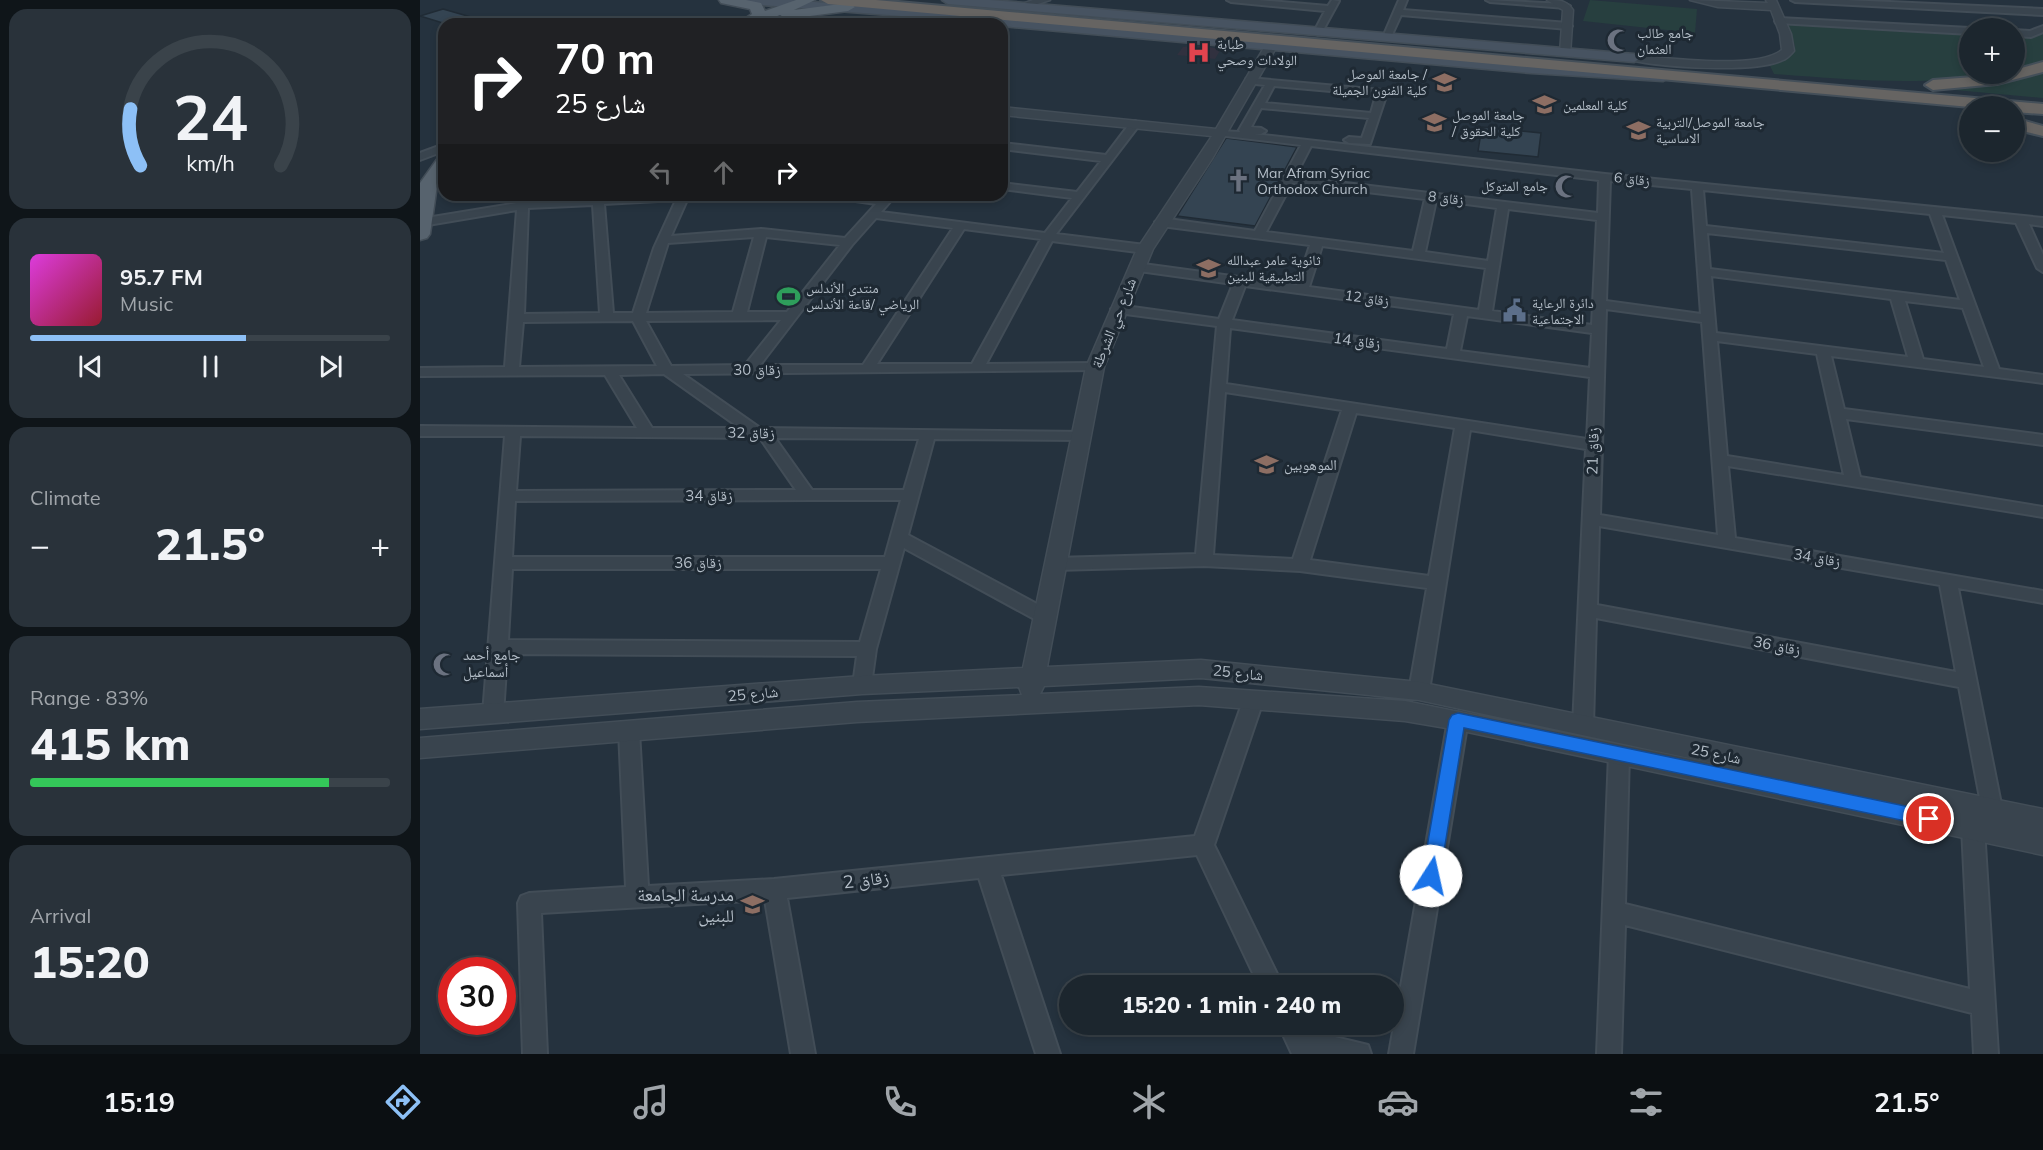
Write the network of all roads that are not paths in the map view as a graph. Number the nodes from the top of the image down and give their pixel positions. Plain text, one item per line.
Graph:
1 (726, 0) edge
2 (751, 0) edge
3 (898, 0) edge
4 (948, 0) edge
5 (1045, 0) edge
6 (1231, 0) edge
7 (1335, 0) edge
8 (1402, 0) edge
9 (1490, 0) edge
10 (1498, 0) edge
11 (1552, 0) edge
12 (1695, 0) edge
13 (1795, 0) edge
14 (2004, 0) edge
15 (814, 2) edge
16 (1717, 2) edge
17 (1884, 2) edge
18 (1773, 3) edge
19 (852, 5) junction
20 (1022, 6) junction
21 (1566, 6) junction
22 (1330, 9) junction
23 (2016, 11) junction
24 (1398, 12) junction
25 (2043, 12) edge
26 (781, 17) junction
27 (756, 18) edge
28 (768, 18) edge
29 (776, 18) edge
30 (791, 18) edge
31 (948, 18) edge
32 (1004, 18) edge
33 (1008, 18) edge
34 (1779, 21) junction
35 (1008, 25) edge
36 (1568, 26) junction
37 (1959, 29) edge
38 (2043, 29) edge
39 (1318, 32) junction
40 (2025, 34) edge
41 (1387, 38) junction
42 (1271, 46) junction
43 (1566, 52) junction
44 (1635, 62) junction
45 (2043, 67) edge
46 (1703, 78) junction
47 (1249, 81) junction
48 (1271, 83) junction
49 (1801, 83) junction
50 (2043, 101) edge
51 (1258, 105) junction
52 (2043, 109) edge
53 (1959, 110) edge
54 (1008, 112) edge
55 (1374, 116) junction
56 (1135, 124) junction
57 (2025, 126) edge
58 (2043, 131) edge
59 (1221, 133) junction
60 (1308, 143) junction
61 (1008, 147) edge
62 (438, 150) edge
63 (438, 154) edge
64 (420, 157) edge
65 (1107, 158) junction
66 (420, 171) edge
67 (438, 171) edge
68 (1605, 177) junction
69 (1288, 179) junction
70 (1697, 186) junction
71 (1008, 187) edge
72 (1079, 196) junction
73 (1431, 196) junction
74 (519, 201) edge
75 (523, 201) edge
76 (598, 201) edge
77 (682, 201) edge
78 (884, 201) edge
79 (1503, 205) junction
80 (1935, 211) junction
81 (872, 214) junction
82 (1603, 217) junction
83 (2021, 220) junction
84 (1161, 222) junction
85 (2043, 222) edge
86 (961, 225) junction
87 (421, 228) edge
88 (1702, 229) junction
89 (761, 233) junction
90 (1258, 235) junction
91 (1048, 237) junction
92 (665, 240) junction
93 (848, 242) junction
94 (1317, 243) junction
95 (1144, 249) junction
96 (1418, 255) junction
97 (1950, 257) junction
98 (2042, 263) edge
99 (1493, 265) junction
100 (1136, 267) junction
101 (1706, 272) junction
102 (1241, 281) junction
103 (1302, 290) junction
104 (1897, 296) junction
105 (1600, 304) junction
106 (1970, 305) junction
107 (1118, 309) junction
108 (1461, 311) junction
109 (1485, 314) junction
110 (739, 316) junction
111 (792, 316) junction
112 (517, 318) junction
113 (607, 318) junction
114 (638, 318) junction
115 (1708, 318) junction
116 (1224, 323) junction
117 (1599, 330) junction
118 (1710, 336) junction
119 (1823, 351) junction
120 (1453, 354) junction
121 (1917, 363) junction
122 (1095, 367) junction
123 (976, 368) junction
124 (666, 369) junction
125 (867, 369) junction
126 (512, 370) junction
127 (748, 370) junction
128 (610, 371) junction
129 (420, 372) edge
130 (1595, 373) junction
131 (1993, 373) junction
132 (2043, 380) edge
133 (1219, 387) junction
134 (1350, 407) junction
135 (1837, 413) junction
136 (1463, 425) junction
137 (420, 430) edge
138 (513, 432) junction
139 (647, 432) junction
140 (759, 433) junction
141 (928, 434) junction
142 (1081, 435) junction
143 (2043, 441) edge
144 (1594, 445) junction
145 (1720, 460) junction
146 (1853, 481) junction
147 (910, 495) junction
148 (507, 496) junction
149 (808, 496) junction
150 (2043, 512) edge
151 (1591, 519) junction
152 (898, 537) junction
153 (1727, 543) junction
154 (1204, 560) junction
155 (504, 563) junction
156 (891, 563) junction
157 (1055, 564) junction
158 (1300, 565) junction
159 (1948, 581) junction
160 (1437, 583) junction
161 (2043, 597) edge
162 (1587, 610) junction
163 (1044, 616) junction
164 (500, 647) junction
165 (867, 649) junction
166 (1031, 676) junction
167 (1967, 681) junction
168 (862, 685) junction
169 (1419, 691) junction
170 (1253, 701) junction
171 (1029, 703) junction
172 (493, 714) junction
173 (420, 719) edge
174 (1458, 720) junction
175 (1583, 726) junction
176 (629, 731) junction
177 (420, 748) edge
178 (1619, 754) junction
179 (1992, 809) junction
180 (1973, 828) junction
181 (2042, 831) edge
182 (1203, 845) junction
183 (987, 867) junction
184 (774, 889) junction
185 (638, 897) junction
186 (1614, 912) junction
187 (1266, 975) edge
188 (1983, 1004) junction
189 (1297, 1040) edge
190 (535, 1054) edge
191 (803, 1054) edge
192 (1048, 1054) edge
193 (1359, 1054) edge
194 (1401, 1054) edge
195 (1609, 1054) edge
196 (1986, 1054) edge

1 - 27 main road
2 - 15 main road
3 - 44 highway
4 - 20 main road
5 - 20 street
6 - 22 street
7 - 22 street
8 - 24 street
9 - 10 street
10 - 21 street
11 - 21 street
12 - 16 street
13 - 17 street
14 - 23 street
15 - 19 highway
15 - 26 main road
15 - 28 main road
16 - 18 street
17 - 23 street
18 - 34 street
19 - 26 main road
19 - 31 main road
19 - 32 highway
20 - 39 main road
21 - 36 street
22 - 39 street
23 - 25 street
24 - 36 street
24 - 41 street
26 - 29 main road
26 - 30 street
33 - 46 highway
34 - 37 street
34 - 44 street
35 - 42 main road
36 - 43 street
38 - 40 street
39 - 41 main road
41 - 43 main road
42 - 46 main road
42 - 47 street, شارع حي الشرطة
43 - 44 main road
44 - 49 highway
45 - 49 highway
46 - 49 highway
47 - 48 street
47 - 59 street, شارع حي الشرطة
48 - 51 street
48 - 55 street
49 - 50 highway
49 - 52 highway
49 - 53 highway
51 - 55 street
51 - 55 street
54 - 56 street
56 - 59 street
56 - 65 street
57 - 58 highway
59 - 60 street, زقاق 6
59 - 84 street, شارع حي الشرطة
60 - 68 street, زقاق 6
60 - 69 street
61 - 65 street
62 - 64 street
63 - 66 main road
65 - 72 street
67 - 87 main road
68 - 70 street, زقاق 6
68 - 82 street, زقاق 21
69 - 73 street, زقاق 8
69 - 90 street
70 - 80 street, زقاق 6
70 - 88 street
71 - 72 street
72 - 91 street
73 - 79 street, زقاق 8
73 - 96 street
74 - 87 street
75 - 112 street
76 - 113 street
77 - 92 street
78 - 81 street
79 - 82 street, زقاق 8
79 - 99 street
80 - 83 street, زقاق 6
80 - 97 street
81 - 86 street
81 - 93 street
82 - 105 street, زقاق 21
83 - 85 street, زقاق 6
83 - 98 street
84 - 90 street
84 - 95 street, شارع حي الشرطة
86 - 91 street
86 - 125 street
88 - 97 street
88 - 101 street
89 - 92 street
89 - 93 street
89 - 110 street
90 - 94 street
91 - 95 street
91 - 123 street
92 - 114 street
93 - 111 street
94 - 96 street
94 - 103 street
95 - 100 street, شارع حي الشرطة
96 - 99 street
97 - 106 street
99 - 109 street
100 - 102 street, زقاق 12
100 - 107 street, شارع حي الشرطة
101 - 104 street
101 - 115 street
102 - 103 street, زقاق 12
102 - 116 street
103 - 108 street, زقاق 12
104 - 106 street
104 - 121 street
105 - 115 street
105 - 117 street, زقاق 21
106 - 131 street
107 - 116 street, زقاق 14
107 - 122 street, شارع حي الشرطة
108 - 109 street, زقاق 12
108 - 120 street
109 - 117 street, زقاق 12
110 - 111 street
110 - 114 street
111 - 127 street
112 - 113 street
112 - 126 street
113 - 114 street
114 - 124 street
115 - 118 street
116 - 120 street, زقاق 14
116 - 133 street
117 - 130 street, زقاق 21
118 - 119 street
118 - 145 street
119 - 121 street
119 - 135 street
120 - 130 street, زقاق 14
121 - 131 street
122 - 123 street, زقاق 30
122 - 142 street, شارع حي الشرطة
123 - 125 street, زقاق 30
124 - 127 street, زقاق 30
124 - 128 street, زقاق 30
124 - 140 street
125 - 127 street, زقاق 30
126 - 128 street, زقاق 30
126 - 129 street, زقاق 30
128 - 139 street
130 - 144 street, زقاق 21
131 - 132 street
133 - 134 street
133 - 154 street
134 - 136 street
134 - 158 street
135 - 143 street
135 - 146 street
136 - 144 street
136 - 160 street
137 - 138 street, زقاق 32
138 - 139 street, زقاق 32
138 - 148 street
139 - 140 street, زقاق 32
140 - 141 street, زقاق 32
140 - 149 street
141 - 142 street, زقاق 32
141 - 147 street
142 - 157 street, شارع حي الشرطة
144 - 151 street, زقاق 21
145 - 146 street
145 - 153 street
146 - 150 street
147 - 149 street, زقاق 34
147 - 152 street
148 - 149 street, زقاق 34
148 - 155 street
151 - 153 street, زقاق 34
151 - 162 street, زقاق 21
152 - 156 street
152 - 163 street
153 - 159 street, زقاق 34
154 - 157 street
154 - 158 street
155 - 156 street, زقاق 36
155 - 164 street
156 - 165 street
157 - 163 street, شارع حي الشرطة
158 - 160 street
159 - 161 street, زقاق 34
159 - 167 street
160 - 169 street
162 - 167 street, زقاق 36
162 - 175 street, زقاق 21
163 - 166 street, شارع حي الشرطة
164 - 165 street
164 - 172 street
165 - 168 street
166 - 168 street, شارع 25
166 - 169 street, شارع 25
166 - 171 street, شارع حي الشرطة
167 - 179 street
168 - 172 street, شارع 25
169 - 175 street, شارع 25
170 - 171 street, شارع 25
170 - 174 street, شارع 25
170 - 182 street
171 - 176 street, شارع 25
172 - 173 street, شارع 25
174 - 178 street, شارع 25
174 - 194 street
175 - 179 street, شارع 25
176 - 177 street, شارع 25
176 - 185 street
178 - 180 street, شارع 25
178 - 186 street
179 - 181 street, شارع 25
180 - 181 street, شارع 25
180 - 188 street
182 - 183 street, زقاق 2
182 - 187 street
183 - 184 street, زقاق 2
183 - 192 street
184 - 185 street, زقاق 2
184 - 191 street
185 - 190 street, زقاق 2
186 - 188 street
186 - 195 street
188 - 196 street
189 - 193 street

